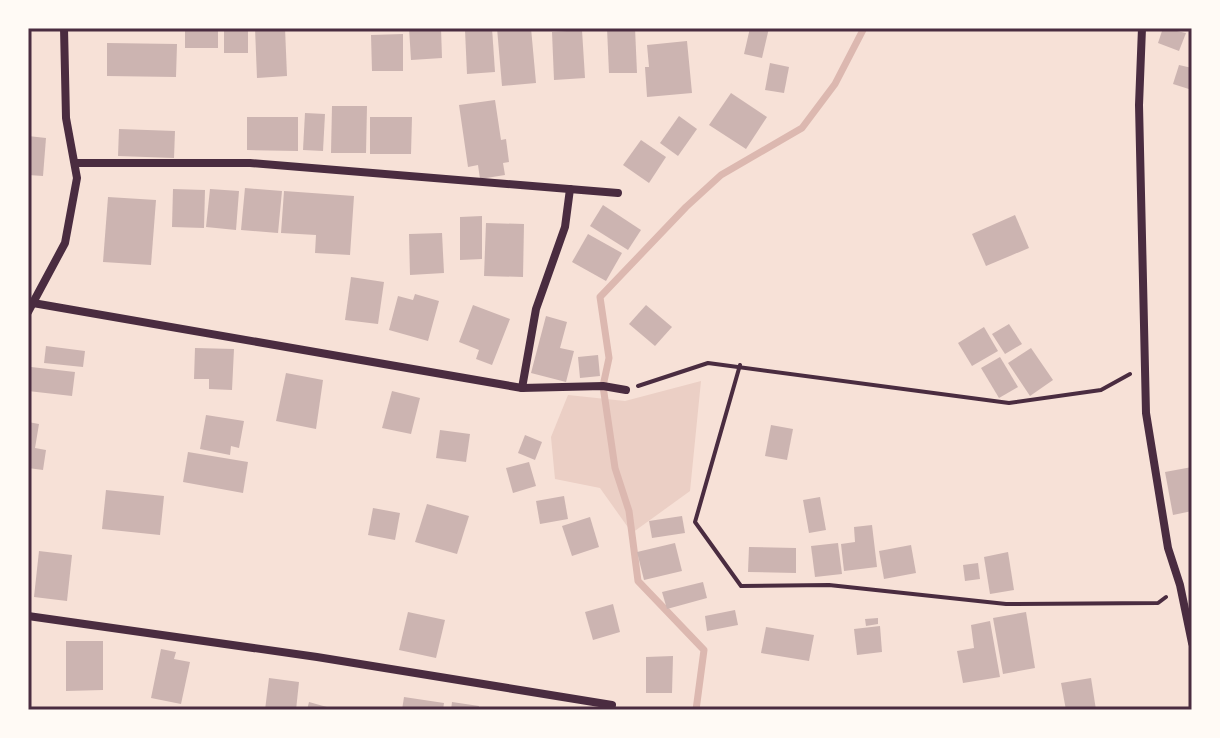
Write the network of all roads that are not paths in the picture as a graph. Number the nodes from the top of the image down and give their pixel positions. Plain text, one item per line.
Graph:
1 (64, 28) edge
2 (1142, 28) edge
3 (75, 163) junction
4 (570, 189) junction
5 (618, 193) dead end
6 (33, 303) junction
7 (28, 312) edge
8 (522, 388) junction
9 (626, 390) road end
10 (28, 616) edge
11 (1192, 643) edge
12 (611, 710) edge

1 - 3 street
2 - 11 street
3 - 4 street
3 - 6 street
4 - 5 street
4 - 8 street
6 - 7 street
6 - 8 street
8 - 9 street
10 - 12 street

